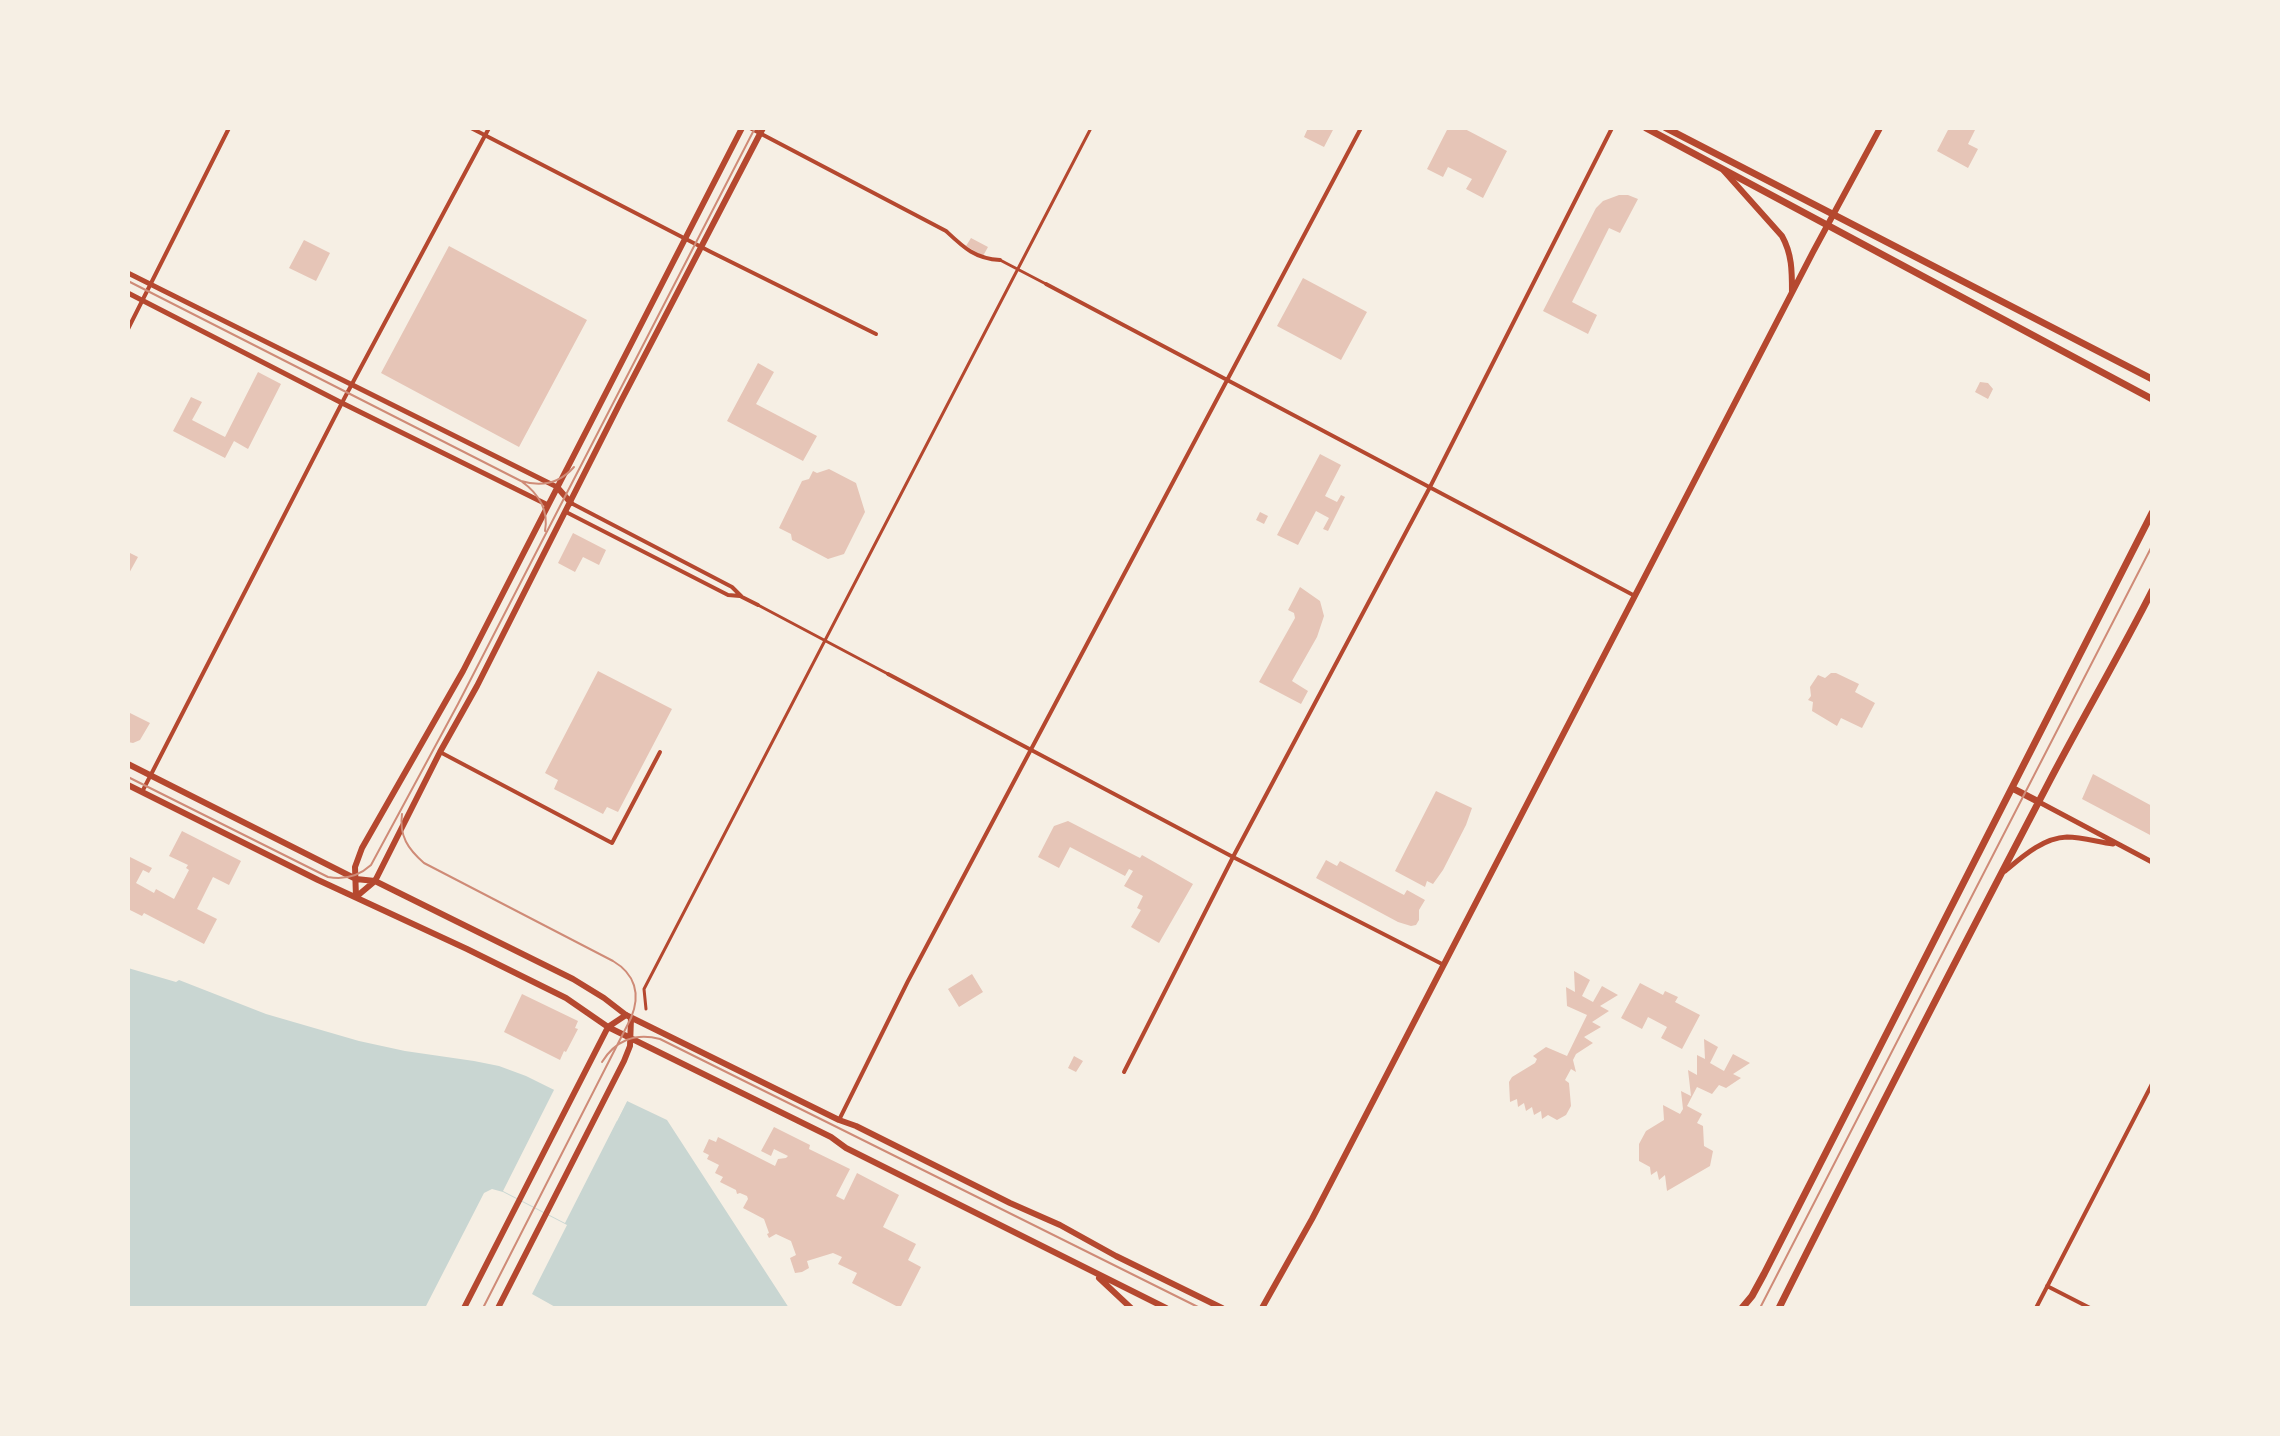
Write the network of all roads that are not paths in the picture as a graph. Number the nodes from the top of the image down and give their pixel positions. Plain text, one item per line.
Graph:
1 (229, 128) edge
2 (471, 128) edge
3 (489, 128) edge
4 (742, 128) edge
5 (750, 128) edge
6 (1091, 128) edge
7 (1361, 128) edge
8 (1612, 128) edge
9 (1646, 128) edge
10 (1666, 128) edge
11 (1880, 128) edge
12 (762, 131) edge
13 (485, 135) junction
14 (1719, 166) junction
15 (1834, 215) junction
16 (1829, 224) junction
17 (685, 239) junction
18 (702, 247) junction
19 (1000, 260) joint
20 (1018, 270) junction
21 (128, 273) edge
22 (1046, 284) joint
23 (151, 285) junction
24 (128, 293) edge
25 (1792, 295) junction
26 (143, 300) junction
27 (128, 329) edge
28 (876, 334) dead end
29 (2152, 379) edge
30 (1227, 381) junction
31 (351, 386) junction
32 (2152, 399) edge
33 (342, 403) junction
34 (557, 487) junction
35 (1430, 487) junction
36 (571, 503) junction
37 (548, 505) junction
38 (566, 512) junction
39 (2152, 513) edge
40 (2152, 591) edge
41 (1635, 596) junction
42 (742, 597) junction
43 (758, 605) joint
44 (826, 642) junction
45 (888, 674) joint
46 (1031, 750) junction
47 (440, 752) junction
48 (660, 752) dead end
49 (128, 764) edge
50 (151, 776) junction
51 (128, 785) edge
52 (2012, 788) junction
53 (142, 792) junction
54 (2039, 802) junction
55 (2119, 844) junction
56 (1233, 857) junction
57 (2152, 862) edge
58 (2004, 871) junction
59 (356, 879) junction
60 (375, 881) junction
61 (356, 897) junction
62 (1444, 966) junction
63 (646, 1009) dead end
64 (629, 1017) junction
65 (608, 1027) junction
66 (630, 1038) junction
67 (1124, 1072) dead end
68 (2152, 1084) edge
69 (835, 1128) junction
70 (1093, 1272) junction
71 (2047, 1286) junction
72 (464, 1308) edge
73 (498, 1308) edge
74 (1131, 1308) edge
75 (1166, 1308) edge
76 (1222, 1308) edge
77 (1262, 1308) edge
78 (1742, 1308) edge
79 (1779, 1308) edge
80 (2036, 1308) edge
81 (2090, 1308) edge

1 - 23 street
2 - 13 street
3 - 13 street
4 - 17 main road
5 - 12 street
6 - 20 street
7 - 30 street
8 - 35 street
9 - 14 main road
10 - 15 main road
11 - 15 main road
12 - 18 main road
12 - 19 street
13 - 17 street
13 - 31 street
14 - 16 main road
14 - 25 main road
15 - 16 main road
15 - 29 main road
16 - 25 main road
16 - 32 main road
17 - 18 street
17 - 34 main road
18 - 28 street
18 - 36 main road
19 - 20 street
20 - 22 street
20 - 44 street
21 - 23 street
22 - 30 street
23 - 26 street
23 - 31 street
24 - 26 street
25 - 41 main road
26 - 27 street
26 - 33 street
30 - 35 street
30 - 46 street
31 - 33 street
31 - 34 street
33 - 37 street
33 - 50 street
34 - 36 main road
34 - 37 main road
35 - 41 street
35 - 56 street
36 - 38 main road
36 - 42 street
37 - 38 main road
37 - 59 main road
38 - 42 street
38 - 47 main road
39 - 52 main road
40 - 54 main road
41 - 62 main road
42 - 43 street
43 - 44 street
44 - 45 street
44 - 63 street
45 - 46 street
46 - 56 street
46 - 69 street
47 - 48 street
47 - 60 main road
49 - 50 main road
50 - 53 street
50 - 59 main road
51 - 53 main road
52 - 54 main road
52 - 78 main road
53 - 61 main road
54 - 55 street
54 - 58 main road
55 - 57 street
55 - 58 street
56 - 62 street
56 - 67 street
58 - 79 main road
59 - 60 main road
59 - 61 main road
60 - 61 main road
60 - 64 main road
61 - 65 main road
62 - 77 main road
64 - 65 main road
64 - 66 main road
64 - 69 main road
65 - 66 main road
65 - 72 main road
66 - 69 main road
66 - 73 main road
68 - 71 street
69 - 70 main road
69 - 76 main road
70 - 74 main road
70 - 75 main road
71 - 80 street
71 - 81 street

